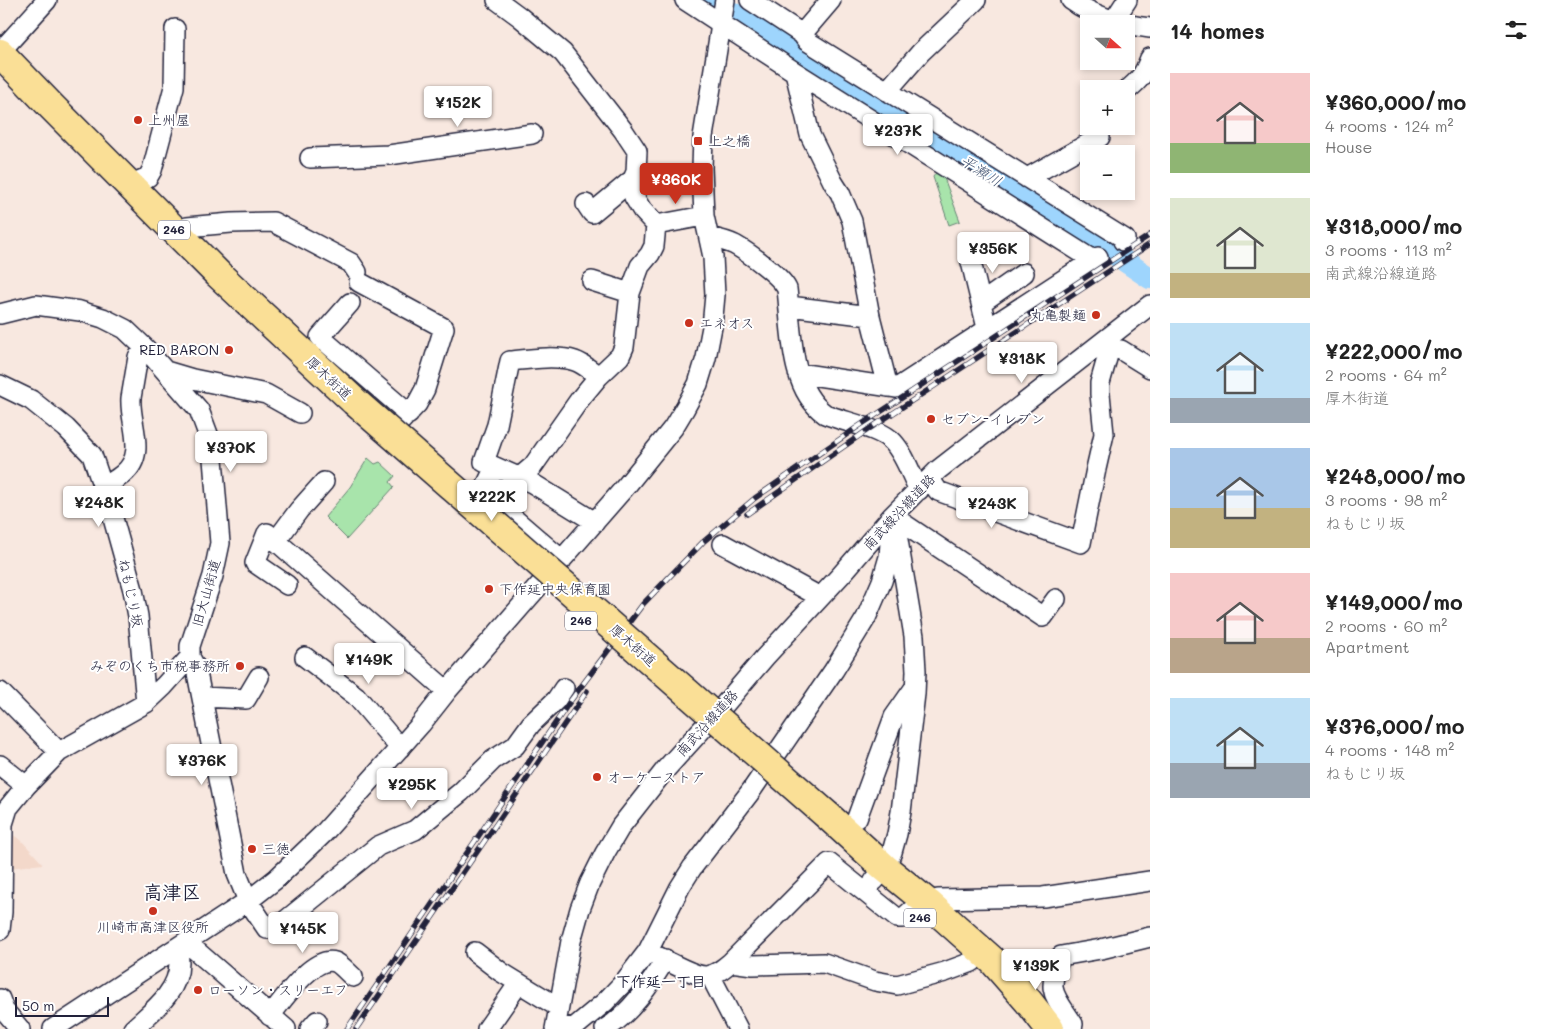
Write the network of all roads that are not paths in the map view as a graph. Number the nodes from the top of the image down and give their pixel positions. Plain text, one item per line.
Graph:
1 (46, 0) edge
2 (497, 0) edge
3 (686, 0) edge
4 (725, 0) edge
5 (750, 0) edge
6 (831, 0) edge
7 (976, 0) edge
8 (1071, 0) edge
9 (1127, 0) edge
10 (1099, 15) edge
11 (1117, 15) edge
12 (721, 24) junction
13 (1135, 26) edge
14 (1150, 28) edge
15 (175, 29) dead end
16 (802, 34) junction
17 (0, 52) edge
18 (1150, 58) edge
19 (795, 72) junction
20 (0, 77) edge
21 (1135, 83) edge
22 (887, 91) junction
23 (532, 134) dead end
24 (1099, 135) edge
25 (310, 158) dead end
26 (1027, 178) junction
27 (633, 179) junction
28 (129, 185) junction
29 (586, 204) dead end
30 (704, 216) junction
31 (656, 225) junction
32 (178, 234) junction
33 (709, 237) junction
34 (1123, 241) dead end
35 (972, 262) dead end
36 (1024, 273) dead end
37 (592, 281) dead end
38 (357, 282) junction
39 (630, 293) junction
40 (981, 303) junction
41 (789, 306) junction
42 (1150, 306) edge
43 (0, 314) edge
44 (870, 316) junction
45 (987, 328) junction
46 (1108, 344) junction
47 (146, 349) junction
48 (1150, 368) edge
49 (166, 371) junction
50 (798, 373) junction
51 (599, 376) junction
52 (0, 385) edge
53 (888, 386) junction
54 (349, 406) junction
55 (300, 413) dead end
56 (495, 467) junction
57 (520, 477) junction
58 (324, 482) dead end
59 (924, 484) junction
60 (104, 488) junction
61 (892, 516) junction
62 (595, 522) junction
63 (276, 541) junction
64 (723, 544) dead end
65 (562, 560) junction
66 (841, 575) joint
67 (287, 585) dead end
68 (820, 597) junction
69 (1056, 599) dead end
70 (190, 657) junction
71 (305, 658) dead end
72 (259, 676) dead end
73 (916, 686) junction
74 (564, 688) dead end
75 (447, 691) junction
76 (0, 692) edge
77 (202, 698) junction
78 (146, 703) junction
79 (400, 748) junction
80 (59, 752) junction
81 (0, 765) edge
82 (26, 786) junction
83 (857, 818) dead end
84 (880, 875) junction
85 (1150, 881) edge
86 (248, 901) junction
87 (919, 907) junction
88 (1, 918) edge
89 (1150, 937) edge
90 (182, 944) junction
91 (475, 952) dead end
92 (648, 952) junction
93 (665, 959) junction
94 (731, 962) junction
95 (972, 962) junction
96 (710, 975) junction
97 (353, 977) dead end
98 (519, 983) junction
99 (0, 999) edge
100 (558, 1007) junction
101 (270, 1016) junction
102 (610, 1028) edge
103 (20, 1029) edge
104 (53, 1029) edge
105 (133, 1029) edge
106 (286, 1029) edge
107 (487, 1029) edge
108 (555, 1029) edge
109 (560, 1029) edge
110 (738, 1029) edge
111 (1033, 1029) edge
112 (1050, 1029) edge
113 (1072, 1029) edge

1 - 17 street
2 - 27 street
3 - 12 street
4 - 12 street
5 - 16 street
6 - 16 street
7 - 22 street
8 - 10 street
9 - 11 street
12 - 19 street
12 - 30 street
13 - 14 street
15 - 28 street
16 - 22 street
17 - 28 highway, 厚木街道 / 246
18 - 21 street
19 - 44 street
19 - 45 street
20 - 54 highway, 厚木街道 / 246
22 - 26 street
23 - 25 street
24 - 26 street
26 - 34 street
27 - 29 street
27 - 31 street
28 - 32 highway, 厚木街道 / 246
30 - 31 street
30 - 33 street
31 - 39 street
32 - 38 street
32 - 54 highway, 厚木街道 / 246
33 - 41 street
33 - 62 street
35 - 40 street
36 - 40 street
37 - 39 street
38 - 38 street
39 - 51 street
40 - 45 street
41 - 44 street
41 - 50 street
42 - 46 street, 南武線沿線道路
43 - 47 street, 旧大山街道
44 - 53 street
45 - 53 street
46 - 48 street
46 - 59 street, 南武線沿線道路
46 - 59 street
47 - 49 street, 旧大山街道
47 - 60 street
49 - 55 street
49 - 70 street, 旧大山街道
50 - 53 street
50 - 59 street
51 - 56 street
51 - 57 street
52 - 60 street, ねもじり坂
54 - 84 highway, 厚木街道 / 246, bridge
56 - 57 street
56 - 65 street
57 - 62 street
58 - 63 street
59 - 61 street, 南武線沿線道路
60 - 78 street, ねもじり坂
61 - 66 street, 南武線沿線道路
61 - 69 street
61 - 73 street
61 - 92 street
62 - 65 street
63 - 67 street
63 - 75 street
64 - 68 street
65 - 75 street
66 - 68 street, 南武沿線道路
68 - 100 street, 南武沿線道路
70 - 77 street
70 - 78 street
71 - 79 street
72 - 77 street
73 - 83 street
73 - 84 street
74 - 86 street
75 - 79 street
76 - 80 street
77 - 86 street
78 - 80 street
79 - 86 street
80 - 82 street
81 - 82 street
82 - 88 street
84 - 87 highway, 厚木街道 / 246
85 - 87 street
86 - 90 street
87 - 94 street
87 - 95 highway, 厚木街道 / 246
87 - 112 highway, 厚木街道 / 246
89 - 113 street
90 - 101 street
90 - 104 street
90 - 105 street
91 - 98 street
92 - 93 street
92 - 109 street
93 - 96 street
93 - 102 street
94 - 95 street
94 - 96 street
95 - 111 highway, 厚木街道 / 246
96 - 110 street
97 - 101 street
98 - 100 street
98 - 107 street
99 - 103 street
100 - 108 street, 南武沿線道路
101 - 106 street

